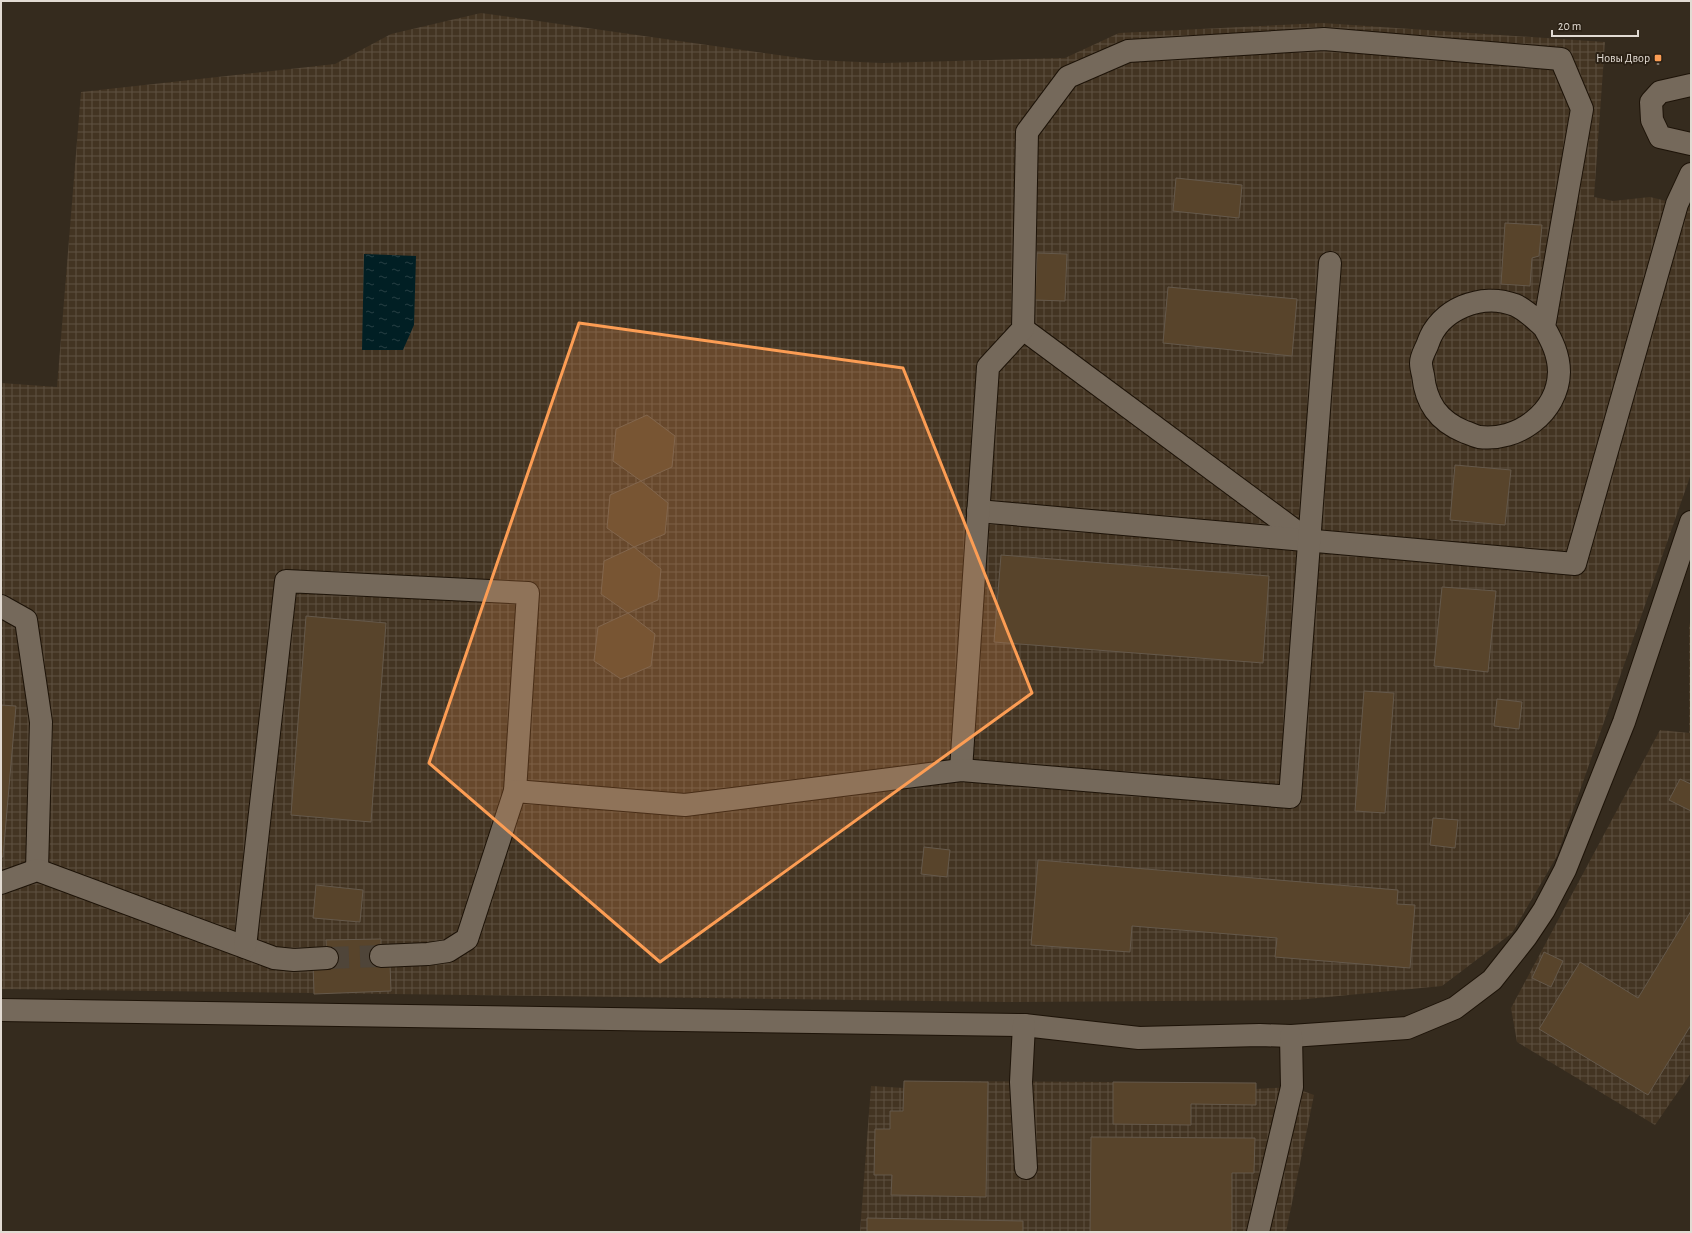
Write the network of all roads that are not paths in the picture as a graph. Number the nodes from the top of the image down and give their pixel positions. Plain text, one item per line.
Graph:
1 (1691, 85) edge
2 (1691, 144) edge
3 (1691, 174) edge
4 (1330, 263) dead end
5 (1544, 326) junction
6 (1023, 329) junction
7 (978, 511) junction
8 (1691, 522) edge
9 (1309, 541) junction
10 (1, 606) edge
11 (961, 770) junction
12 (515, 791) junction
13 (37, 870) junction
14 (1, 883) edge
15 (245, 947) junction
16 (381, 956) tunnel mouth
17 (327, 958) tunnel mouth
18 (1, 1010) edge
19 (1024, 1025) junction
20 (1291, 1036) junction
21 (1026, 1168) dead end
22 (1258, 1232) edge

1 - 2 street
3 - 9 street
4 - 9 street
5 - 5 street
5 - 6 street
6 - 7 street
6 - 9 street
7 - 9 street
7 - 11 street
8 - 20 street
9 - 11 street
10 - 13 street
11 - 12 street
12 - 15 street
12 - 16 street
13 - 14 street
13 - 15 street
15 - 17 street
18 - 19 street
19 - 20 street
19 - 21 street
20 - 22 street

